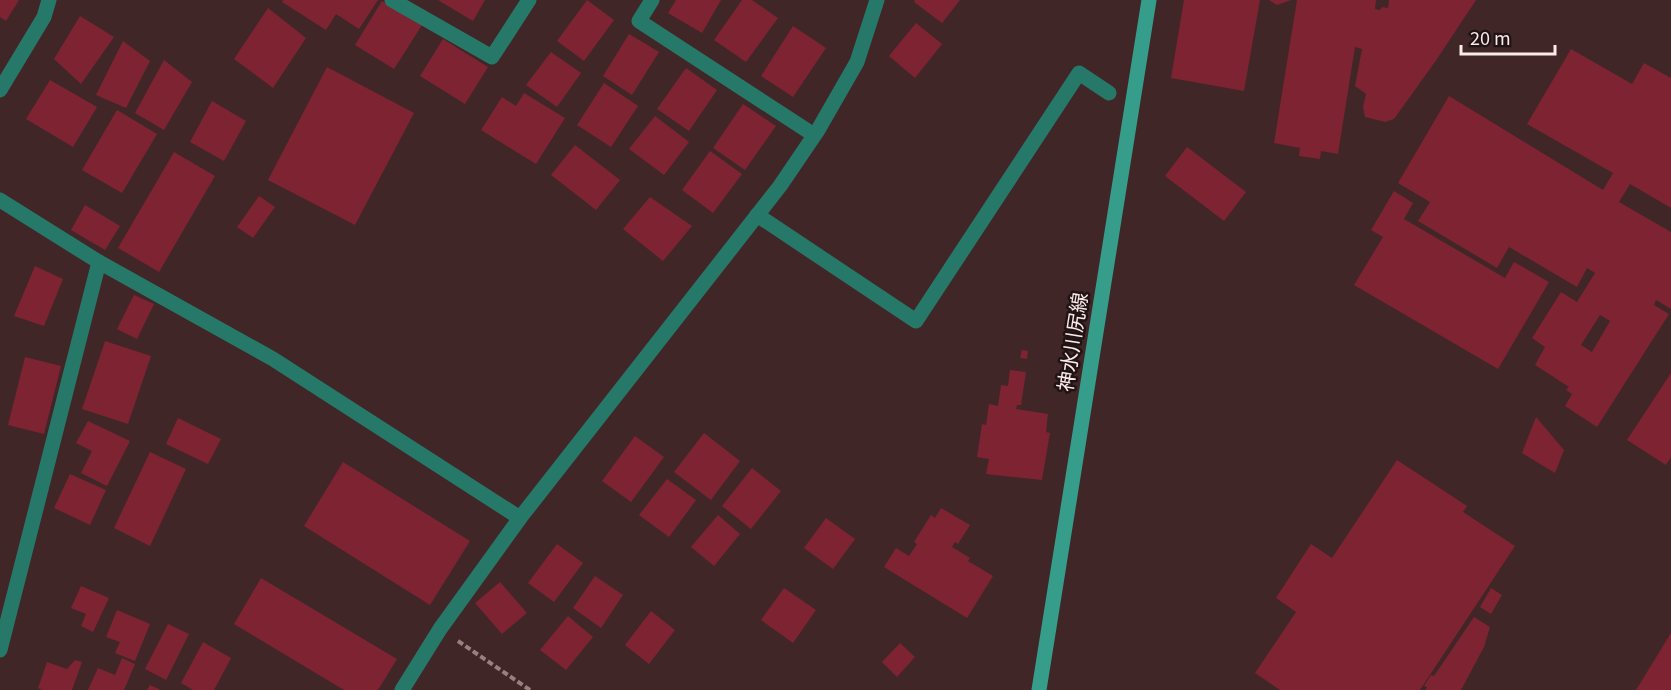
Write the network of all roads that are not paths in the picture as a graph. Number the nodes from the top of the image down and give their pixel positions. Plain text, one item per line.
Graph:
1 (50, 0) edge
2 (392, 0) edge
3 (530, 0) edge
4 (652, 0) edge
5 (877, 0) edge
6 (1149, 0) edge
7 (0, 90) edge
8 (1109, 93) dead end
9 (814, 135) junction
10 (0, 200) edge
11 (757, 215) junction
12 (99, 262) junction
13 (520, 518) junction
14 (0, 650) edge
15 (402, 690) edge
16 (1039, 690) edge

1 - 7 street
2 - 3 street
4 - 9 street
5 - 9 street
6 - 16 main road, 神水川尻線
8 - 11 street
9 - 11 street
10 - 12 street
11 - 13 street
12 - 13 street
12 - 14 street
13 - 15 street

